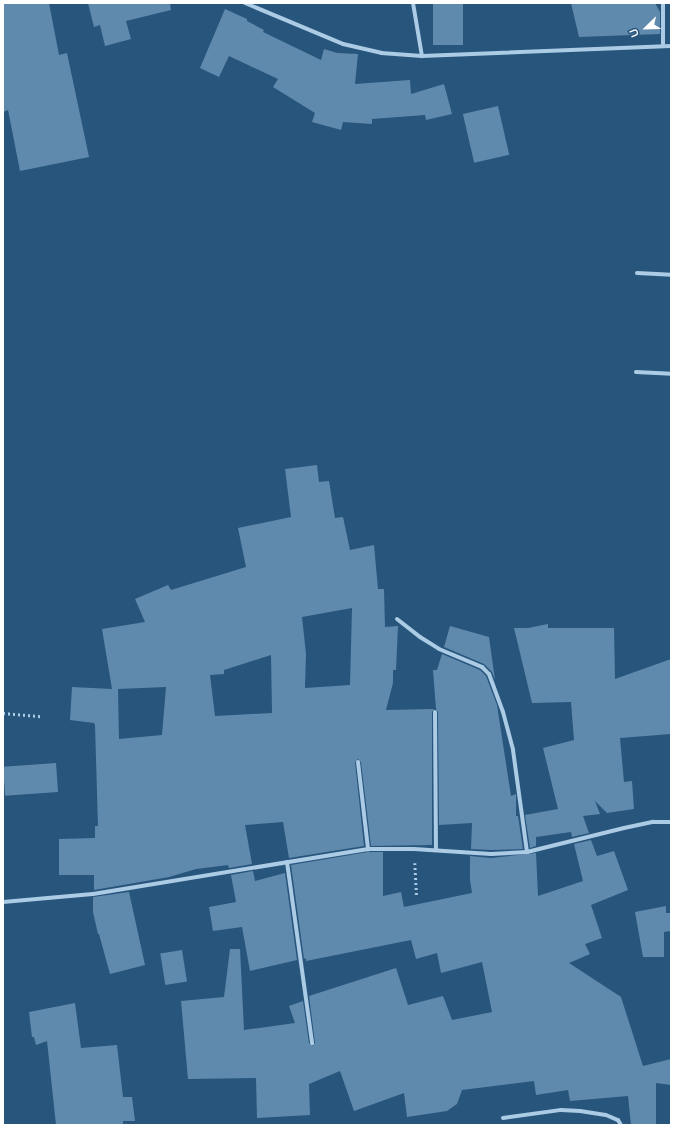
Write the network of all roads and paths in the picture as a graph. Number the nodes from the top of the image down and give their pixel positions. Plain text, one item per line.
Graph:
1 (245, 3) edge
2 (413, 3) edge
3 (663, 3) edge
4 (663, 46) junction
5 (671, 46) edge
6 (422, 56) junction
7 (637, 273) dead end
8 (671, 275) edge
9 (636, 372) dead end
10 (671, 374) edge
11 (397, 619) dead end
12 (435, 712) dead end
13 (3, 713) edge
14 (41, 716) dead end
15 (358, 762) dead end
16 (671, 822) edge
17 (368, 849) junction
18 (414, 849) junction
19 (436, 850) junction
20 (527, 852) junction
21 (287, 862) junction
22 (417, 897) dead end
23 (3, 902) edge
24 (312, 1044) dead end
25 (503, 1118) dead end
26 (621, 1125) edge

1 - 6 street
2 - 6 street
3 - 4 street
4 - 5 street
4 - 6 street
7 - 8 street
9 - 10 street
11 - 20 street
12 - 19 street
13 - 14 path
15 - 17 street
16 - 20 street
17 - 18 street
17 - 21 street
18 - 19 street
18 - 22 path
19 - 20 street
21 - 23 street
21 - 24 street
25 - 26 street

